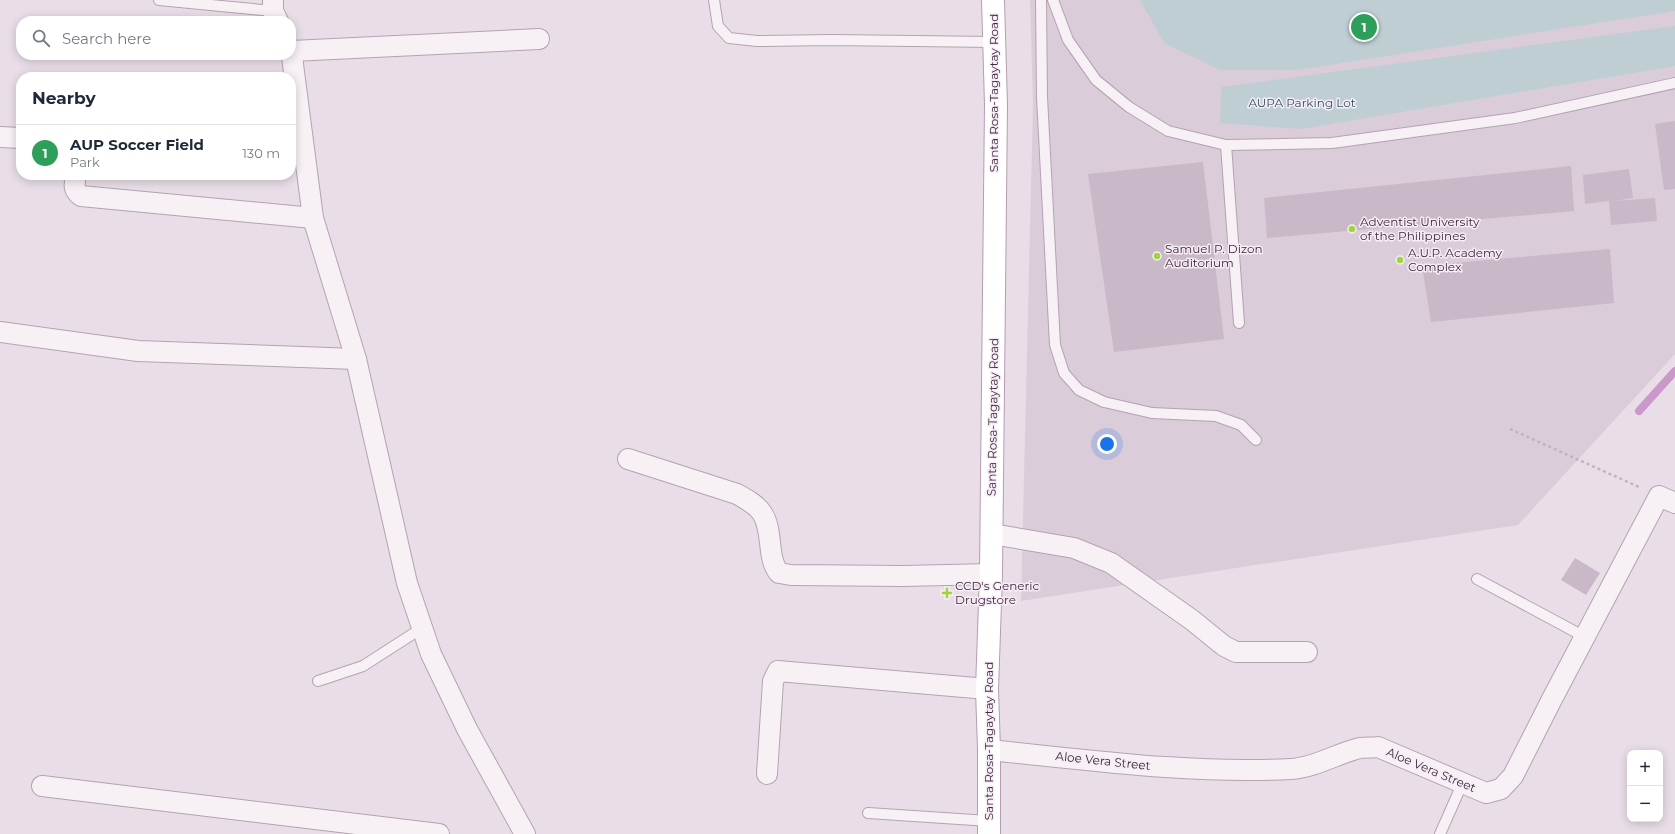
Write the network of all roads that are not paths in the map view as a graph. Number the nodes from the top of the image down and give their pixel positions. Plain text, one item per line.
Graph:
1 (159, 0) edge
2 (714, 0) edge
3 (993, 0) edge
4 (1041, 0) edge
5 (1053, 0) edge
6 (275, 11) edge
7 (539, 39) dead end
8 (994, 42) junction
9 (296, 50) edge
10 (292, 60) edge
11 (294, 72) edge
12 (1675, 83) edge
13 (296, 88) edge
14 (0, 137) edge
15 (16, 138) edge
16 (1226, 145) junction
17 (75, 180) edge
18 (313, 218) junction
19 (1239, 323) dead end
20 (0, 332) edge
21 (356, 359) junction
22 (1256, 440) dead end
23 (628, 459) dead end
24 (1667, 499) edge
25 (992, 534) junction
26 (991, 574) junction
27 (1477, 579) dead end
28 (422, 628) junction
29 (1585, 637) junction
30 (1307, 652) dead end
31 (318, 680) dead end
32 (987, 689) junction
33 (989, 750) junction
34 (767, 774) dead end
35 (1463, 782) junction
36 (42, 786) dead end
37 (868, 814) dead end
38 (989, 827) edge
39 (439, 834) edge
40 (525, 834) edge
41 (1440, 834) edge

1 - 6 lane
2 - 8 lane
3 - 8 main road, Santa Rosa-Tagaytay Road
4 - 22 lane
5 - 16 lane
7 - 9 street
8 - 25 main road, Santa Rosa-Tagaytay Road
10 - 11 street
12 - 16 lane
13 - 18 street
14 - 15 street
16 - 19 lane
17 - 18 street
18 - 21 street
20 - 21 street
21 - 28 street
23 - 26 street
24 - 29 street, Aloe Vera Street
25 - 26 main road, Santa Rosa-Tagaytay Road
25 - 30 street
26 - 32 main road, Santa Rosa-Tagaytay Road
27 - 29 lane
28 - 31 lane
28 - 40 street
29 - 35 street, Aloe Vera Street
32 - 33 main road, Santa Rosa-Tagaytay Road
32 - 34 street
33 - 35 street, Aloe Vera Street
33 - 38 main road, Santa Rosa-Tagaytay Road
35 - 41 lane
36 - 39 street
37 - 38 lane

